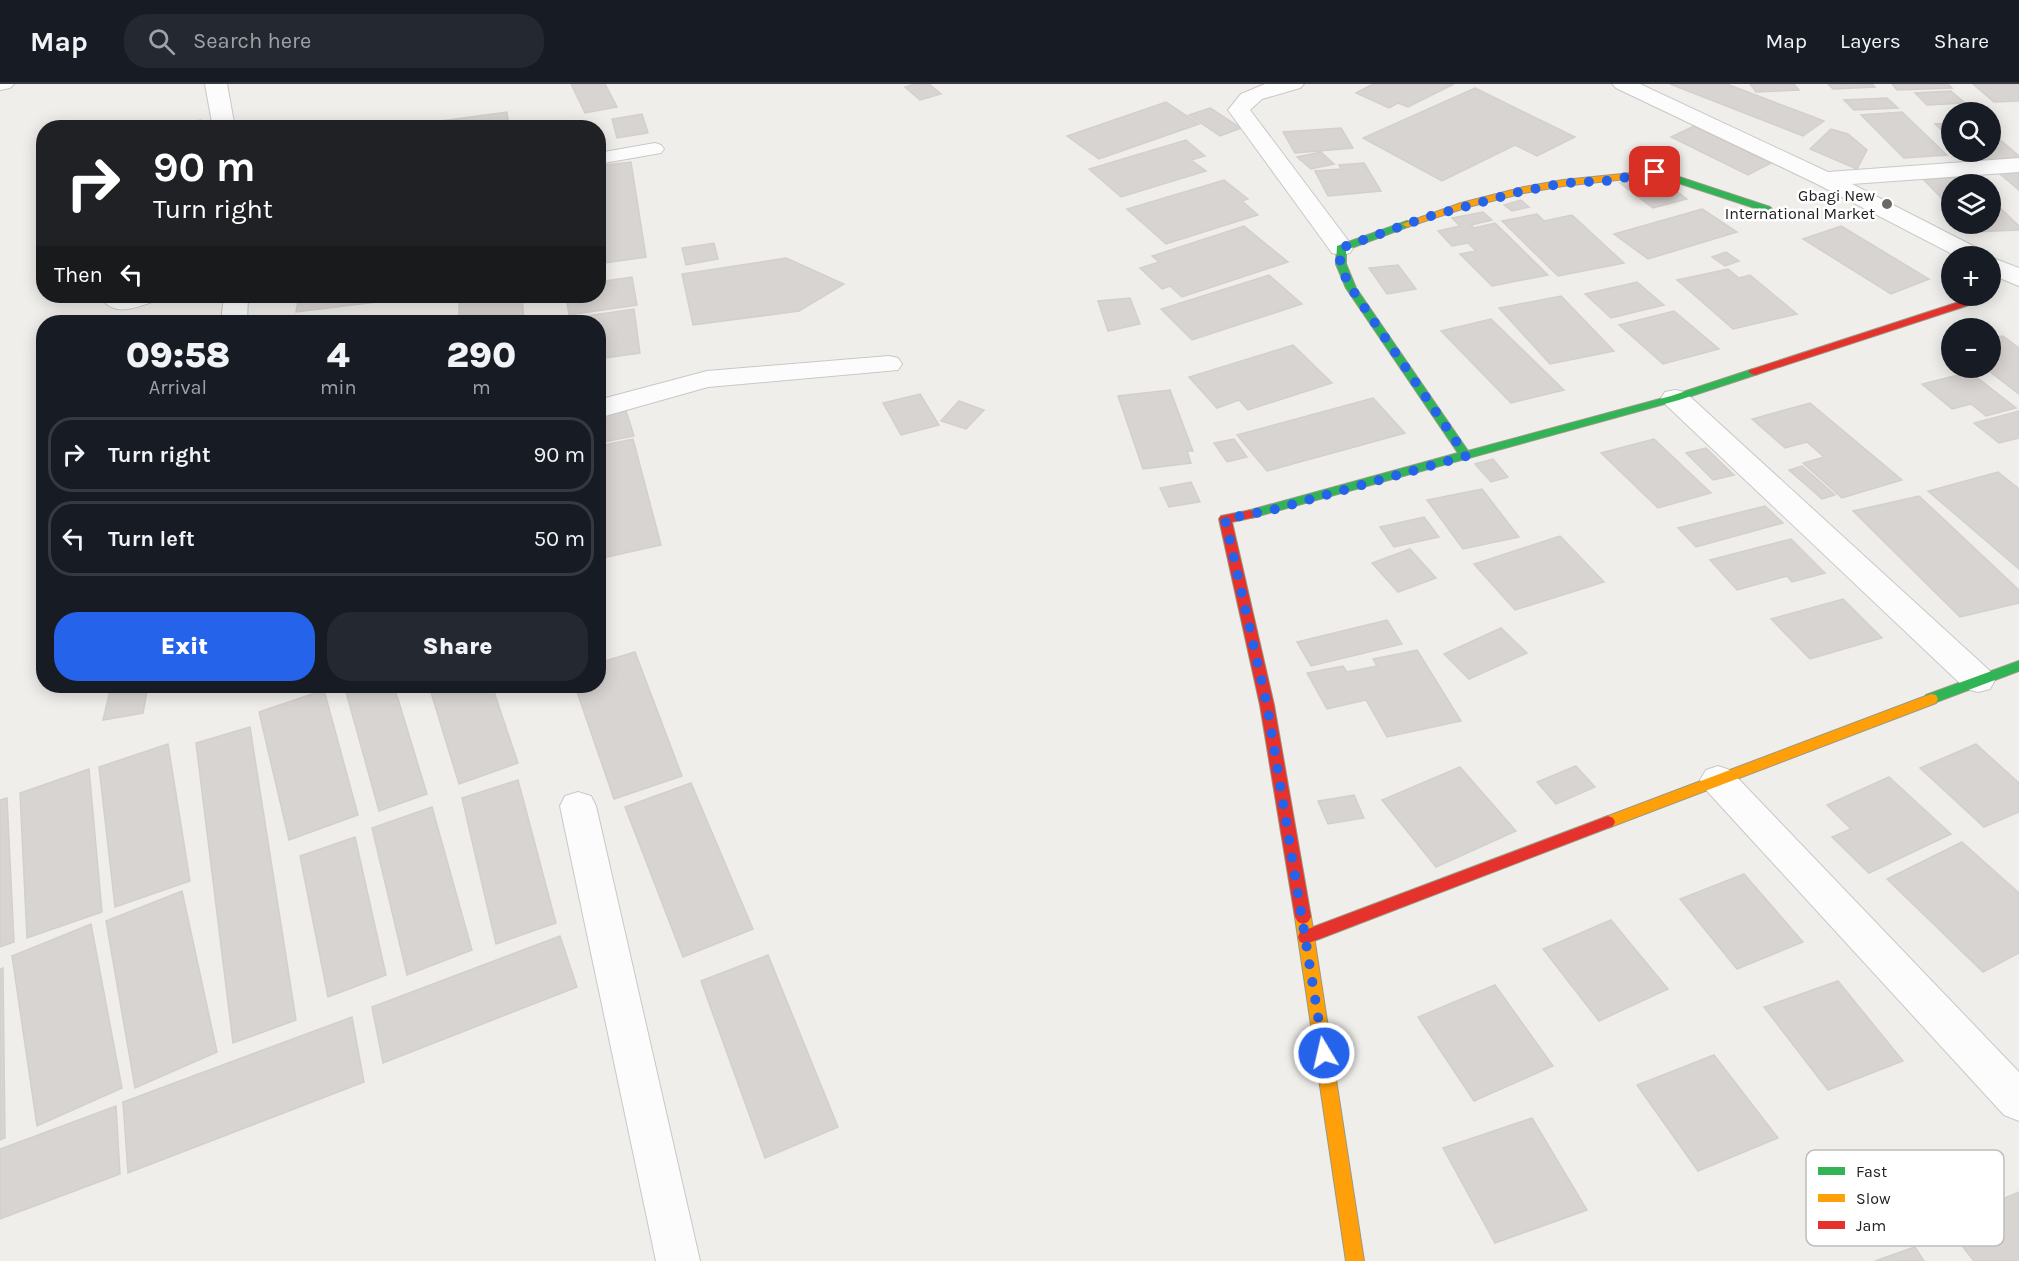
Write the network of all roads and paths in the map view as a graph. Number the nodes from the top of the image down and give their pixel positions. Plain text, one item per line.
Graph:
1 (216, 84) edge
2 (1293, 84) edge
3 (1623, 84) edge
4 (223, 120) edge
5 (655, 149) dead end
6 (606, 158) edge
7 (2019, 165) edge
8 (1825, 179) junction
9 (1767, 209) dead end
10 (1955, 246) edge
11 (1341, 248) junction
12 (2001, 269) edge
13 (2019, 278) edge
14 (1956, 306) edge
15 (889, 364) dead end
16 (1675, 398) junction
17 (606, 408) edge
18 (1466, 456) junction
19 (2019, 666) edge
20 (1978, 680) junction
21 (1718, 780) junction
22 (578, 806) dead end
23 (1306, 937) junction
24 (2019, 1101) edge
25 (678, 1261) edge
26 (1355, 1261) edge

1 - 4 street
2 - 11 street
3 - 8 street
5 - 6 lane
7 - 8 street
8 - 10 street
9 - 11 street
11 - 18 street
12 - 13 street
14 - 16 street
15 - 17 street
16 - 18 street
16 - 20 street
18 - 23 street
19 - 20 street
20 - 21 street
21 - 23 street
21 - 24 street
22 - 25 street
23 - 26 street

